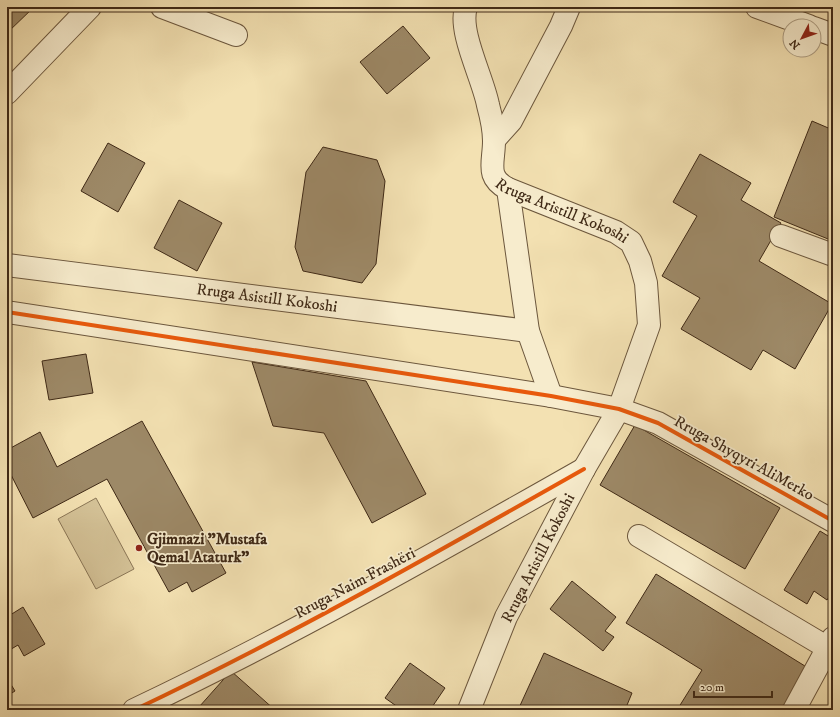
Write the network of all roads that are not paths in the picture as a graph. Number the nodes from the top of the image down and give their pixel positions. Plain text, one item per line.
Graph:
1 (90, 7) edge
2 (162, 7) edge
3 (466, 7) edge
4 (569, 7) edge
5 (758, 7) edge
6 (788, 18) edge
7 (822, 31) edge
8 (236, 35) dead end
9 (833, 35) edge
10 (7, 93) edge
11 (494, 140) junction
12 (508, 189) junction
13 (781, 236) dead end
14 (833, 255) edge
15 (7, 265) edge
16 (7, 312) edge
17 (528, 331) junction
18 (551, 396) junction
19 (619, 409) junction
20 (584, 469) junction
21 (833, 521) edge
22 (639, 536) dead end
23 (830, 643) edge
24 (134, 710) edge
25 (469, 710) edge
26 (794, 710) edge

1 - 10 street
2 - 8 street
3 - 11 street, Rruga Aristill Kokoshi
4 - 11 street
5 - 6 street
7 - 9 street
11 - 12 street, Rruga Aristill Kokoshi
12 - 17 street
12 - 19 street, Rruga Aristill Kokoshi
13 - 14 street
15 - 17 street, Rruga Asistill Kokoshi
16 - 18 street, Rruga Shyqyri AliMerko
17 - 18 street
18 - 19 street, Rruga Shyqyri AliMerko
19 - 20 street, Rruga Aristill Kokoshi
19 - 21 street, Rruga Shyqyri AliMerko
20 - 24 street, Rruga Naim Frashëri
20 - 25 street, Rruga Aristill Kokoshi
22 - 23 street
23 - 26 street

